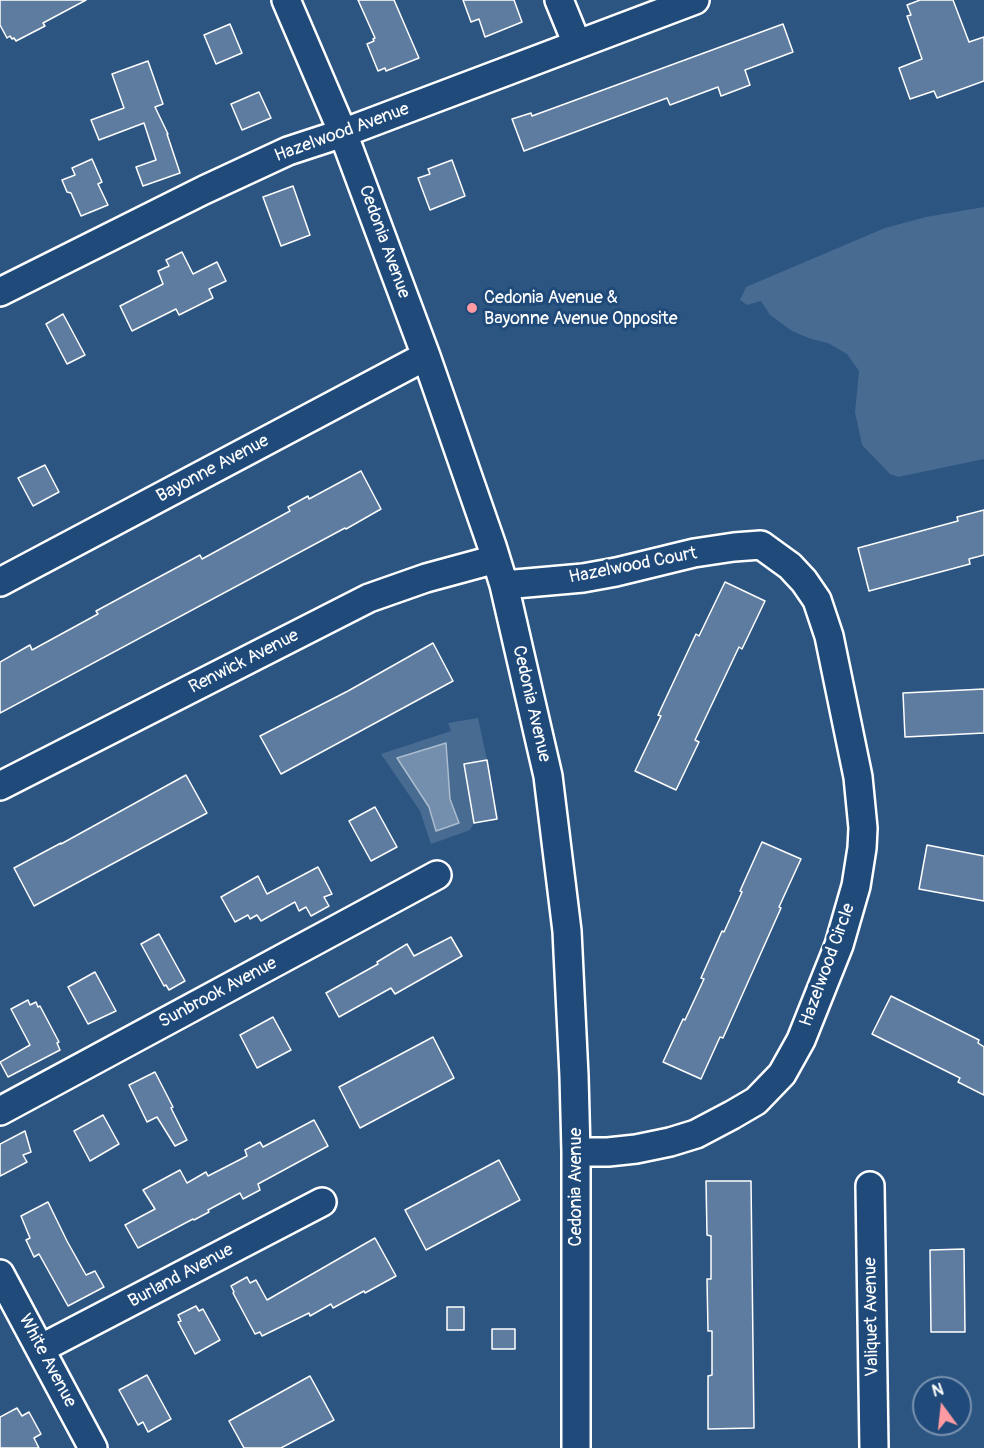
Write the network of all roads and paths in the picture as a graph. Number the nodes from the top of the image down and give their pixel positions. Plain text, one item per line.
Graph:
1 (286, 0) edge
2 (559, 0) edge
3 (695, 0) edge
4 (577, 44) junction
5 (343, 133) junction
6 (0, 292) edge
7 (426, 356) junction
8 (761, 545) joint
9 (496, 559) junction
10 (0, 582) edge
11 (504, 585) junction
12 (0, 786) edge
13 (437, 875) dead end
14 (0, 1111) edge
15 (576, 1152) junction
16 (870, 1186) dead end
17 (322, 1202) dead end
18 (0, 1274) edge
19 (40, 1349) junction
20 (93, 1448) edge
21 (576, 1448) edge
22 (874, 1448) edge

1 - 5 street, Cedonia Avenue
2 - 4 street
3 - 4 street, Hazelwood Avenue
4 - 5 street, Hazelwood Avenue
5 - 6 street, Hazelwood Avenue
5 - 7 street, Cedonia Avenue
7 - 9 street, Cedonia Avenue
7 - 10 street, Bayonne Avenue
8 - 11 street, Hazelwood Court
8 - 15 street, Hazelwood Circle
9 - 11 street, Cedonia Avenue
9 - 12 street, Renwick Avenue
11 - 15 street, Cedonia Avenue
13 - 14 street, Sunbrook Avenue
15 - 21 street, Cedonia Avenue
16 - 22 street, Valiquet Avenue
17 - 19 street, Burland Avenue
18 - 19 street, White Avenue
19 - 20 street, White Avenue

